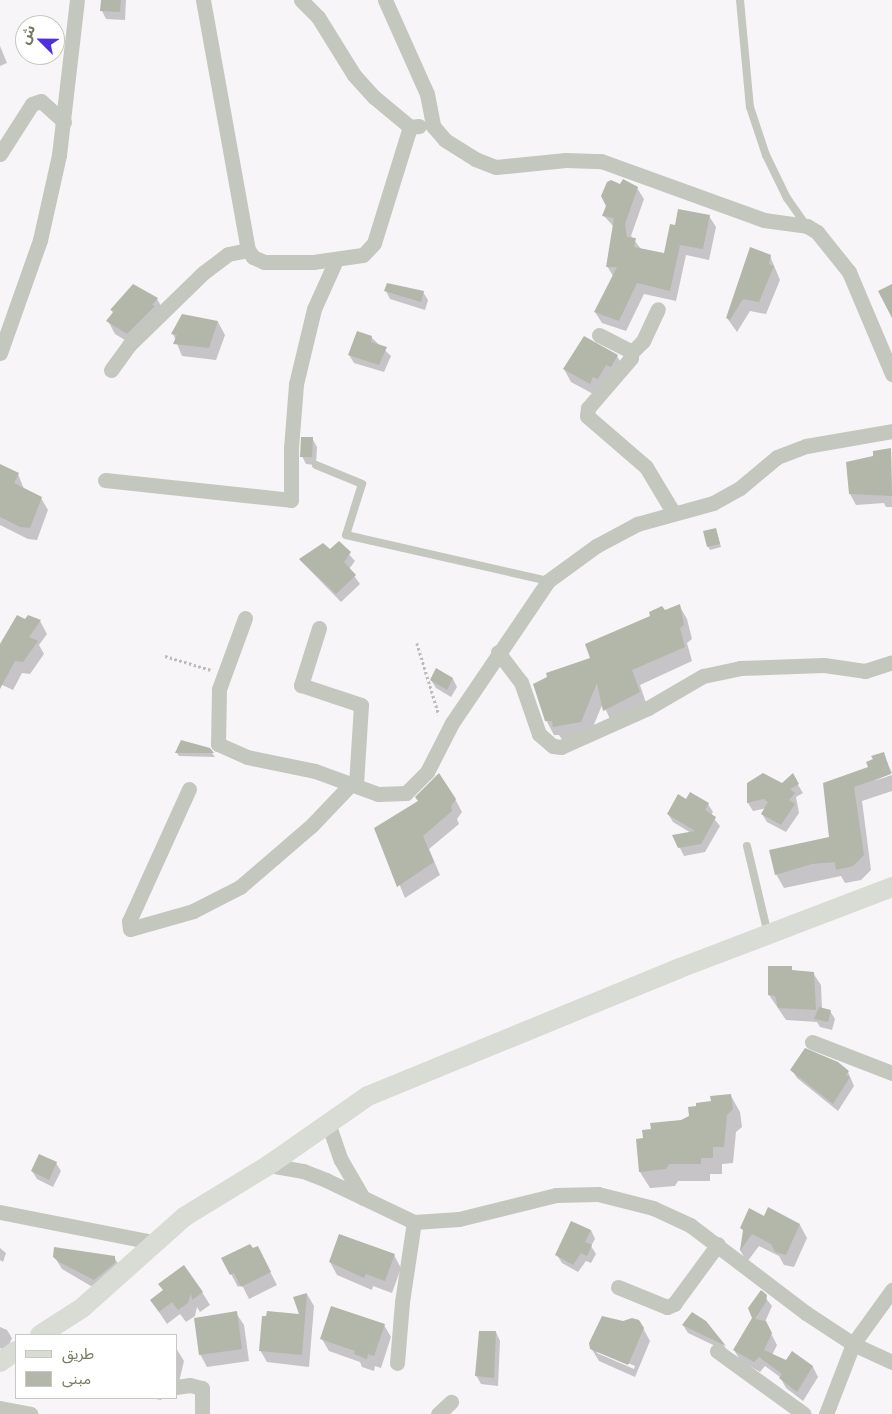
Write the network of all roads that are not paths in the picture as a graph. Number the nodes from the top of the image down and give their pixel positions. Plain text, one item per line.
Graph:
1 (77, 0) edge
2 (203, 0) edge
3 (301, 0) edge
4 (385, 0) edge
5 (740, 0) edge
6 (64, 122) junction
7 (433, 126) junction
8 (410, 127) junction
9 (0, 154) edge
10 (807, 226) junction
11 (248, 250) junction
12 (336, 260) junction
13 (658, 309) dead end
14 (599, 335) dead end
15 (0, 353) edge
16 (631, 353) junction
17 (111, 370) dead end
18 (892, 374) edge
19 (892, 431) edge
20 (316, 465) dead end
21 (105, 480) dead end
22 (672, 512) junction
23 (548, 581) junction
24 (245, 618) dead end
25 (319, 628) dead end
26 (498, 652) junction
27 (892, 662) edge
28 (353, 784) junction
29 (189, 789) dead end
30 (747, 846) dead end
31 (892, 887) edge
32 (768, 935) junction
33 (812, 1042) dead end
34 (892, 1072) edge
35 (328, 1123) junction
36 (269, 1165) junction
37 (363, 1198) junction
38 (0, 1212) edge
39 (414, 1222) junction
40 (153, 1242) junction
41 (718, 1244) junction
42 (618, 1287) dead end
43 (892, 1290) edge
44 (42, 1334) edge
45 (853, 1344) junction
46 (717, 1351) dead end
47 (15, 1352) edge
48 (0, 1362) edge
49 (892, 1362) edge
50 (397, 1364) dead end
51 (178, 1387) edge
52 (451, 1402) dead end
53 (0, 1408) edge
54 (30, 1414) edge
55 (202, 1414) edge
56 (438, 1414) edge
57 (804, 1414) edge
58 (826, 1414) edge

1 - 6 street
2 - 11 street
3 - 8 street
4 - 7 street
5 - 10 lane
6 - 9 street
6 - 15 street
7 - 8 street
7 - 10 street
8 - 12 street
10 - 18 street
11 - 12 street
11 - 17 street
12 - 21 street
13 - 16 street
14 - 16 street
16 - 22 street
19 - 22 street
20 - 23 lane
22 - 23 street
23 - 26 street
24 - 28 street
25 - 28 street
26 - 27 street
26 - 28 street
28 - 29 street
30 - 32 lane
31 - 32 street
32 - 35 street
33 - 34 street
35 - 36 street
35 - 37 street
36 - 37 street
36 - 40 street
37 - 39 street
38 - 40 street
39 - 41 street
39 - 50 street
40 - 44 street
41 - 42 street
41 - 45 street
43 - 45 street
45 - 49 street
45 - 58 street
46 - 57 street
47 - 48 street
51 - 55 street
52 - 56 street
53 - 54 street

